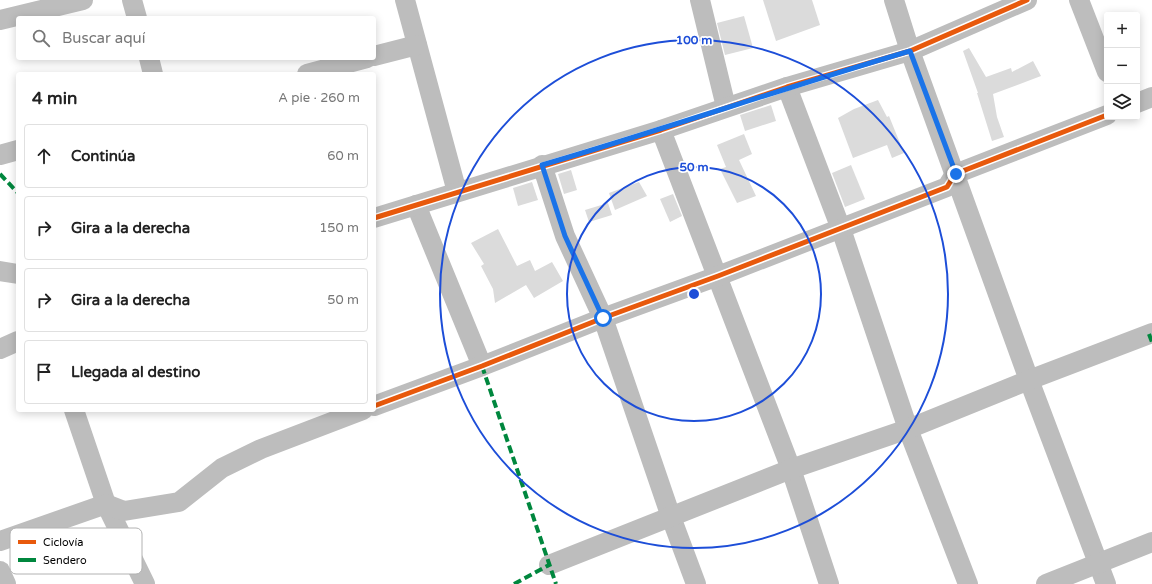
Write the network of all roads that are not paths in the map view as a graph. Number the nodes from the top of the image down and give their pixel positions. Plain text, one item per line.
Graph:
1 (83, 0) edge
2 (132, 0) edge
3 (405, 0) edge
4 (700, 0) edge
5 (894, 0) edge
6 (1027, 0) edge
7 (1079, 0) edge
8 (16, 16) edge
9 (17, 16) edge
10 (136, 16) edge
11 (0, 20) edge
12 (417, 45) junction
13 (910, 51) junction
14 (376, 55) edge
15 (150, 60) edge
16 (360, 60) edge
17 (1104, 64) edge
18 (153, 72) edge
19 (314, 72) edge
20 (787, 87) junction
21 (1152, 97) edge
22 (1140, 102) edge
23 (726, 108) junction
24 (1104, 116) edge
25 (661, 130) junction
26 (16, 151) edge
27 (0, 155) edge
28 (542, 165) junction
29 (956, 174) junction
30 (457, 192) junction
31 (416, 205) junction
32 (376, 217) edge
33 (841, 229) junction
34 (0, 270) edge
35 (16, 274) edge
36 (718, 276) junction
37 (603, 318) junction
38 (1151, 337) edge
39 (16, 342) edge
40 (0, 349) edge
41 (482, 366) junction
42 (1029, 380) junction
43 (376, 405) edge
44 (75, 412) edge
45 (358, 412) edge
46 (908, 429) junction
47 (791, 469) junction
48 (106, 504) junction
49 (671, 517) junction
50 (37, 528) edge
51 (117, 528) edge
52 (10, 538) edge
53 (0, 541) edge
54 (1152, 542) edge
55 (1098, 564) junction
56 (549, 565) dead end
57 (0, 571) edge
58 (139, 574) edge
59 (6, 584) edge
60 (144, 584) edge
61 (696, 584) edge
62 (829, 584) edge
63 (968, 584) edge
64 (1046, 584) edge
65 (1106, 584) edge

1 - 9 street
2 - 10 street
3 - 12 street
4 - 23 street
5 - 13 street
6 - 13 street
7 - 17 street
8 - 11 street
12 - 14 street
12 - 30 street
13 - 20 street
13 - 29 street
15 - 18 street
16 - 19 street
20 - 23 street
20 - 33 street
21 - 22 street
23 - 25 street
24 - 29 street
25 - 28 street
25 - 36 street
26 - 27 street
28 - 30 street
28 - 37 street
29 - 33 street
29 - 42 street
30 - 31 street
31 - 32 street
31 - 41 street
33 - 36 street
33 - 46 street
34 - 35 street
36 - 37 street
36 - 47 street
37 - 41 street
37 - 49 street
38 - 42 street
39 - 40 street
41 - 43 street
42 - 46 street
42 - 55 street
44 - 48 street
45 - 48 street
46 - 47 street
46 - 63 street
47 - 49 street
47 - 62 street
48 - 50 street
48 - 51 street
49 - 56 street
49 - 61 street
52 - 53 street
54 - 55 street
55 - 64 street
55 - 65 street
57 - 59 street
58 - 60 street

